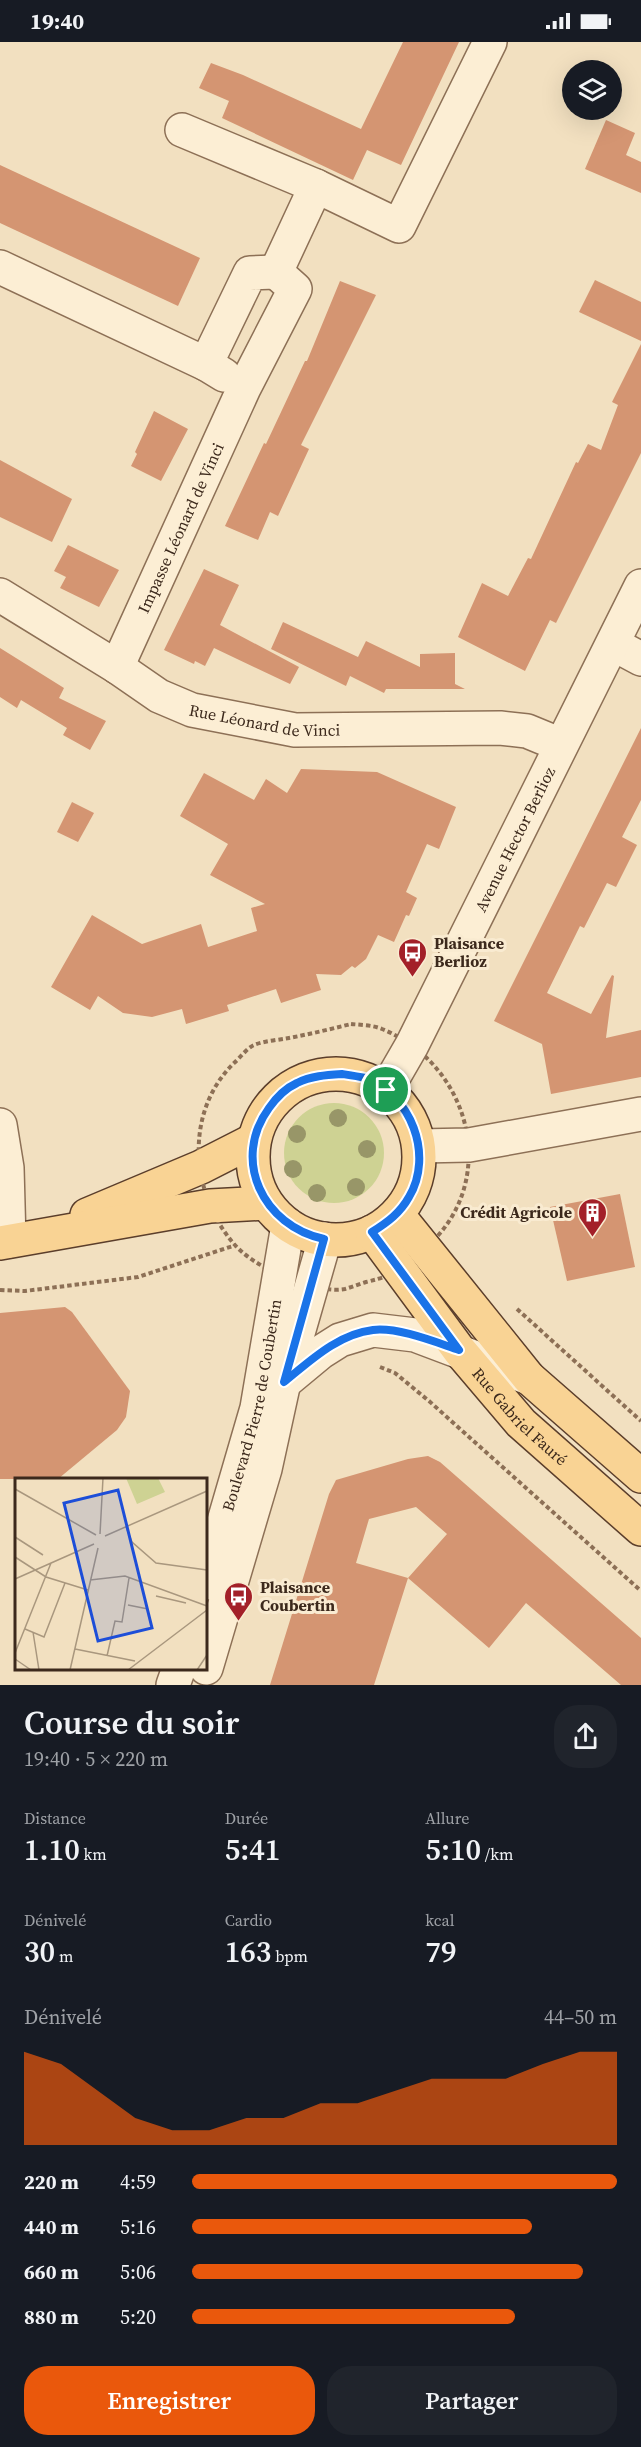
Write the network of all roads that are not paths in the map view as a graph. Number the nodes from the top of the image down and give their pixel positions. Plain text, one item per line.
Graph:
1 (490, 42) edge
2 (182, 130) dead end
3 (316, 186) junction
4 (0, 267) edge
5 (276, 272) junction
6 (206, 364) junction
7 (244, 388) junction
8 (641, 586) edge
9 (0, 595) edge
10 (613, 644) junction
11 (641, 659) edge
12 (117, 667) junction
13 (561, 745) junction
14 (386, 1090) junction
15 (641, 1114) edge
16 (0, 1125) edge
17 (254, 1140) junction
18 (419, 1146) junction
19 (277, 1214) junction
20 (385, 1223) junction
21 (324, 1239) junction
22 (14, 1240) edge
23 (459, 1350) junction
24 (529, 1378) junction
25 (284, 1382) junction
26 (257, 1408) junction
27 (641, 1476) edge
28 (641, 1529) edge
29 (207, 1580) edge
30 (207, 1661) edge
31 (177, 1670) edge
32 (205, 1670) edge
33 (173, 1685) edge
34 (201, 1685) edge

1 - 3 street
2 - 3 street
3 - 5 street
4 - 6 street
5 - 6 street
5 - 7 street, Impasse Léonard de Vinci
6 - 7 street
7 - 12 street, Impasse Léonard de Vinci
8 - 10 street, Avenue Hector Berlioz
9 - 12 street, Rue Léonard de Vinci
10 - 11 street
10 - 13 street, Avenue Hector Berlioz
12 - 13 street, Rue Léonard de Vinci
13 - 14 street, Avenue Hector Berlioz
14 - 17 main road
14 - 18 main road
15 - 18 street
16 - 22 street
17 - 19 main road
17 - 22 main road
18 - 20 main road
19 - 21 main road
19 - 22 main road
19 - 26 street, Boulevard Pierre de Coubertin
20 - 21 main road
20 - 23 main road, Rue Gabriel Fauré
20 - 24 main road, Rue Gabriel Fauré
21 - 25 street, Boulevard Pierre de Coubertin
23 - 24 street
23 - 25 street
23 - 28 main road, Rue Gabriel Fauré
24 - 27 main road, Rue Gabriel Fauré
25 - 26 street
25 - 30 street, Boulevard Pierre de Coubertin
26 - 29 street, Boulevard Pierre de Coubertin
31 - 33 street
32 - 34 street, Boulevard Pierre de Coubertin

